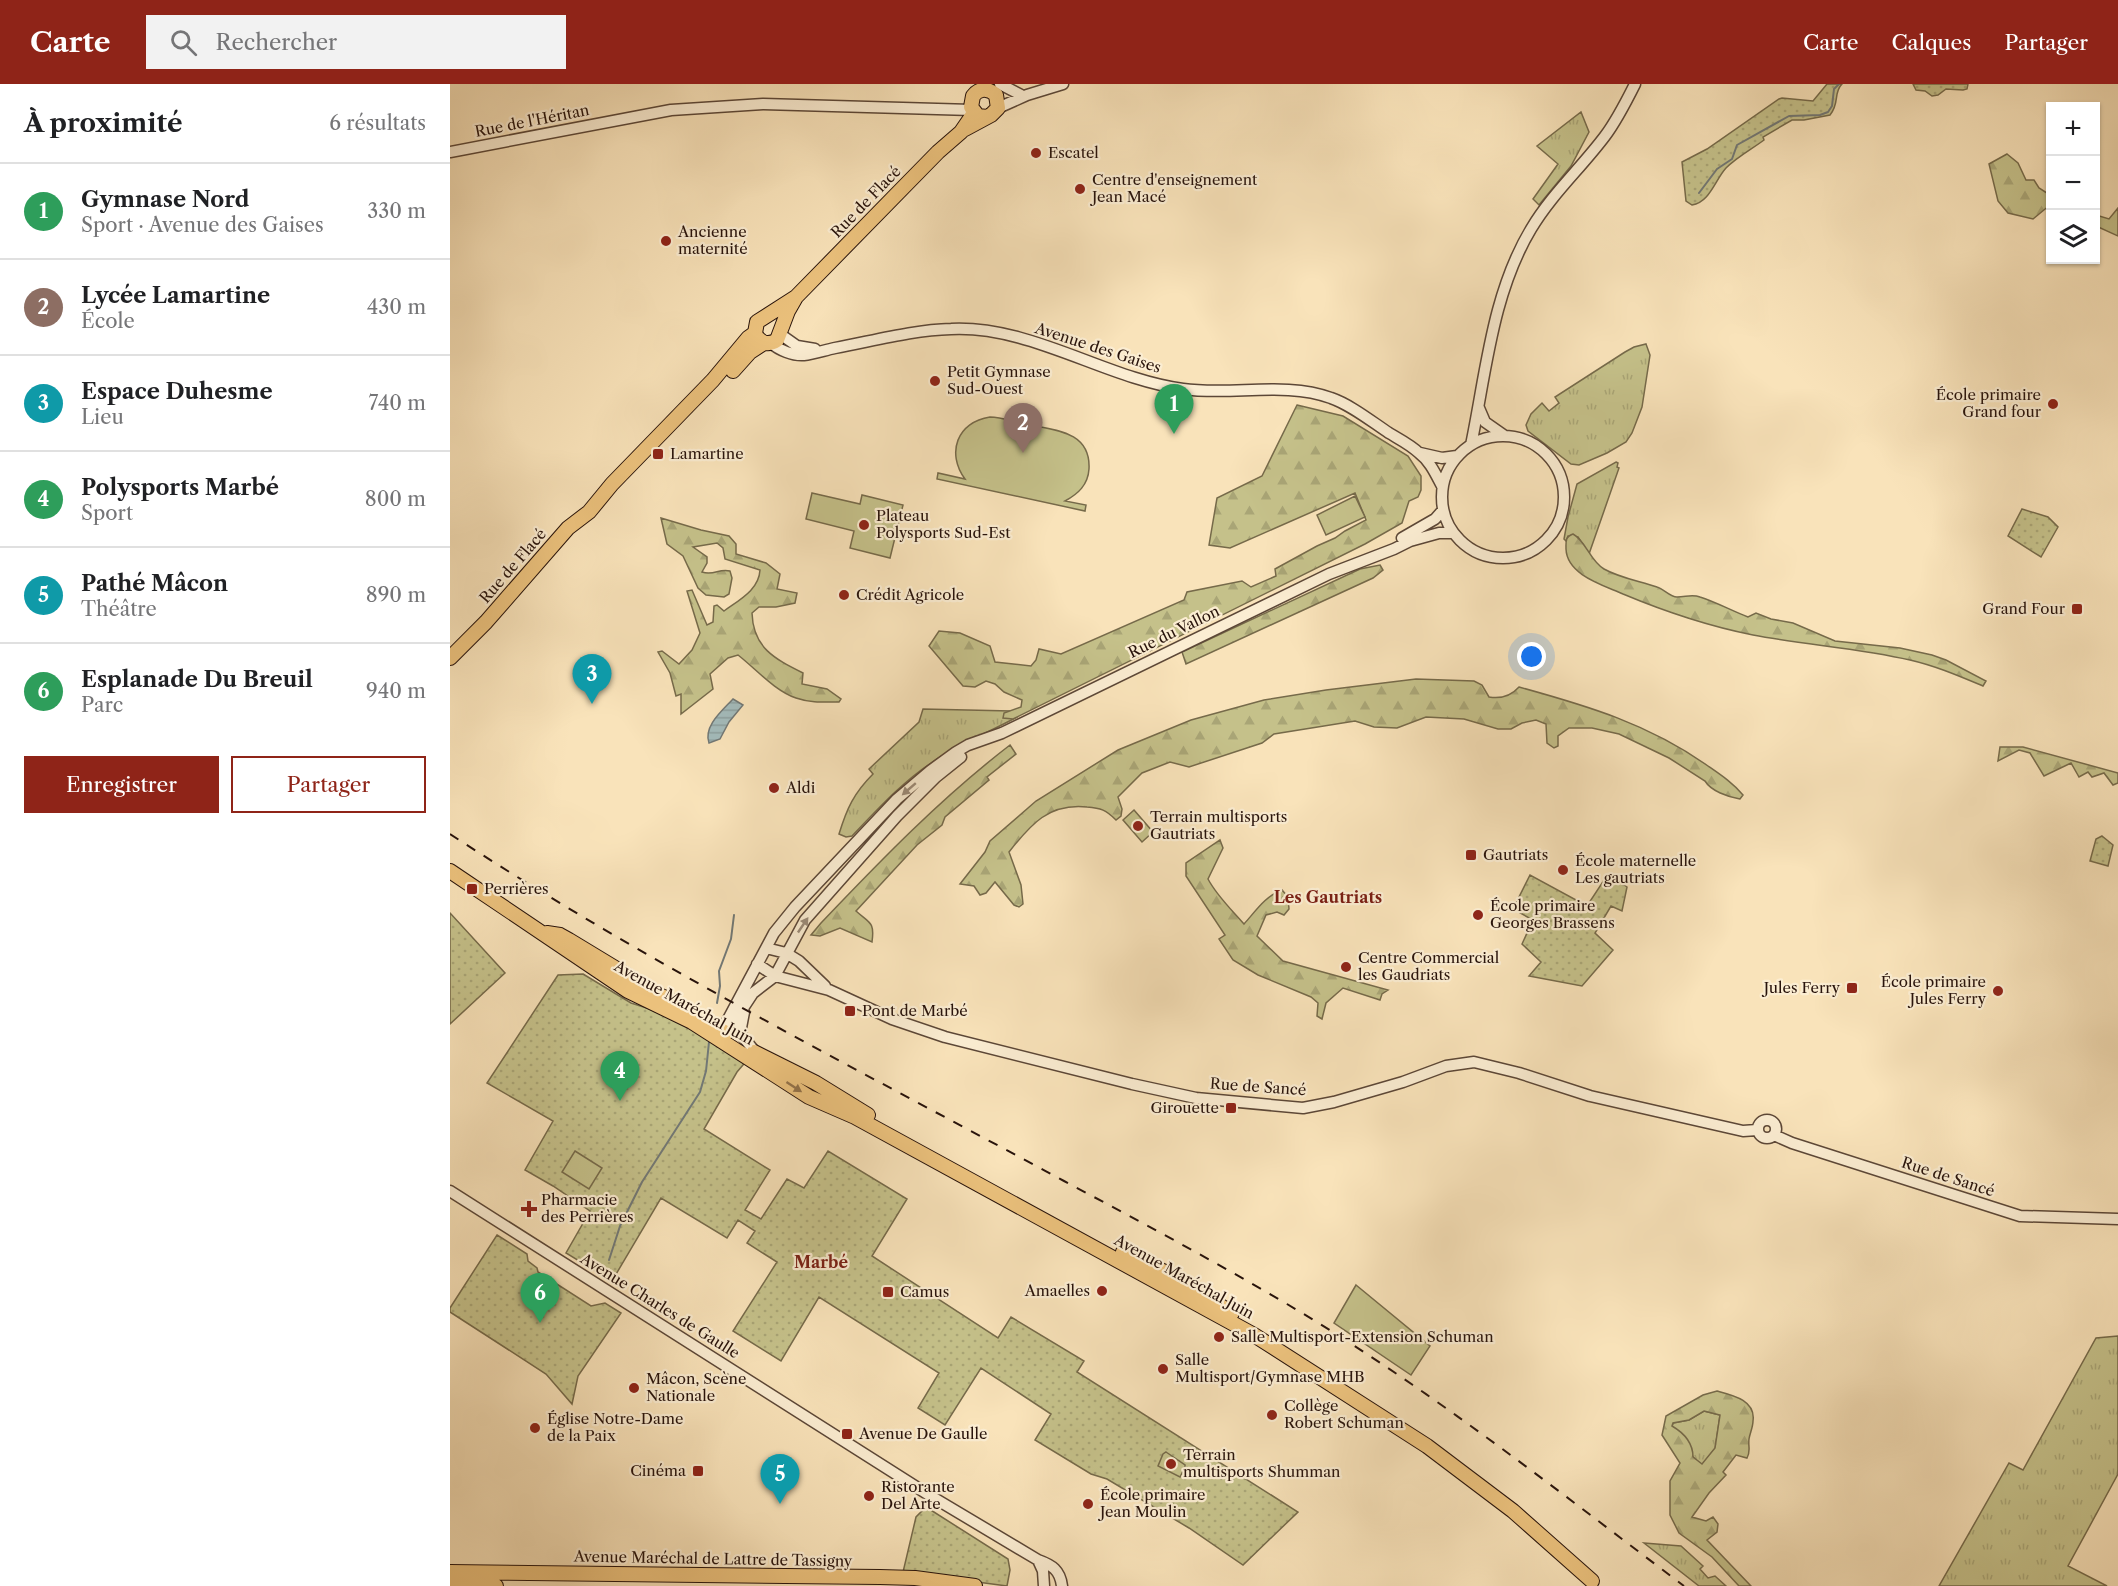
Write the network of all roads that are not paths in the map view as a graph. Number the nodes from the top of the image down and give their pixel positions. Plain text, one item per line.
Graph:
1 (1063, 84) edge
2 (1635, 84) edge
3 (1024, 95) junction
4 (986, 98) edge
5 (450, 152) edge
6 (796, 297) junction
7 (770, 336) junction
8 (1479, 408) junction
9 (1506, 436) junction
10 (1471, 445) junction
11 (1420, 453) junction
12 (1457, 456) junction
13 (1442, 486) junction
14 (1443, 510) junction
15 (1452, 533) junction
16 (1368, 558) junction
17 (450, 658) edge
18 (994, 736) junction
19 (450, 871) edge
20 (542, 933) junction
21 (561, 947) junction
22 (766, 948) junction
23 (786, 953) junction
24 (757, 964) junction
25 (775, 976) junction
26 (647, 988) junction
27 (829, 990) junction
28 (753, 993) junction
29 (741, 994) junction
30 (709, 1027) junction
31 (724, 1032) junction
32 (730, 1046) junction
33 (756, 1053) junction
34 (816, 1083) junction
35 (823, 1103) junction
36 (877, 1120) junction
37 (1757, 1130) junction
38 (1774, 1135) junction
39 (450, 1191) edge
40 (2118, 1219) edge
41 (1038, 1560) junction
42 (450, 1572) edge
43 (1062, 1583) edge
44 (1594, 1583) edge
45 (450, 1585) edge
46 (496, 1586) edge
47 (975, 1586) edge
48 (1044, 1586) edge

1 - 3 street, Rue de l'Héritan
2 - 8 street
3 - 4 street, Rue de l'Héritan
3 - 4 street
4 - 5 street, Rue de l'Héritan
4 - 6 main road, Rue de Flacé
6 - 7 main road, Rue de Flacé
6 - 7 main road, Rue de Flacé
7 - 11 street, Avenue des Gaises
7 - 17 main road, Rue de Flacé
8 - 9 street
8 - 10 street
9 - 10 street
9 - 15 street
10 - 12 street
11 - 12 street, Avenue des Gaises
11 - 13 street, Avenue des Gaises
12 - 13 street
13 - 14 street
14 - 15 street
14 - 16 street, Rue du Vallon
15 - 16 street, Rue du Vallon
16 - 18 street, Rue du Vallon
18 -> 22 street, Rue du Vallon
23 -> 18 street, Rue du Vallon
19 - 20 main road
20 - 21 main road
20 - 26 main road
21 - 26 main road, Avenue Maréchal Juin
21 - 30 main road, Avenue Maréchal Juin
22 - 23 street, Rue de Sancé
22 - 24 street, Rue du Vallon
23 - 25 street, Rue du Vallon
23 - 27 street, Rue de Sancé
24 - 25 street, Rue de Sancé
24 - 29 street, Rue du Vallon
25 - 27 street, Rue de Sancé
25 - 28 street, Rue du Vallon
26 - 30 main road, Avenue Maréchal Juin
27 - 37 street, Rue de Sancé
28 - 31 street, Rue du Vallon
28 - 33 street, Rue du Vallon
29 - 30 street, Rue du Vallon
29 - 31 street, Rue du Vallon
30 - 31 main road, Avenue Maréchal Juin
30 - 32 main road, Avenue Maréchal Juin
31 - 32 street
31 - 33 main road, Avenue Maréchal Juin
32 -> 35 main road, Avenue Maréchal Juin
33 - 34 main road, Avenue Maréchal Juin
34 - 35 main road
34 - 36 main road, Avenue Maréchal Juin
35 - 36 main road, Avenue Maréchal Juin
35 - 44 main road, Avenue Maréchal Juin
36 - 44 main road, Avenue Maréchal Juin
37 - 38 street
37 - 38 street
38 - 40 street, Rue de Sancé
39 - 41 street, Avenue Charles de Gaulle
41 - 43 street, Avenue Charles de Gaulle
41 - 48 street
42 - 47 main road, Avenue Maréchal de Lattre de Tassigny
45 - 46 main road

